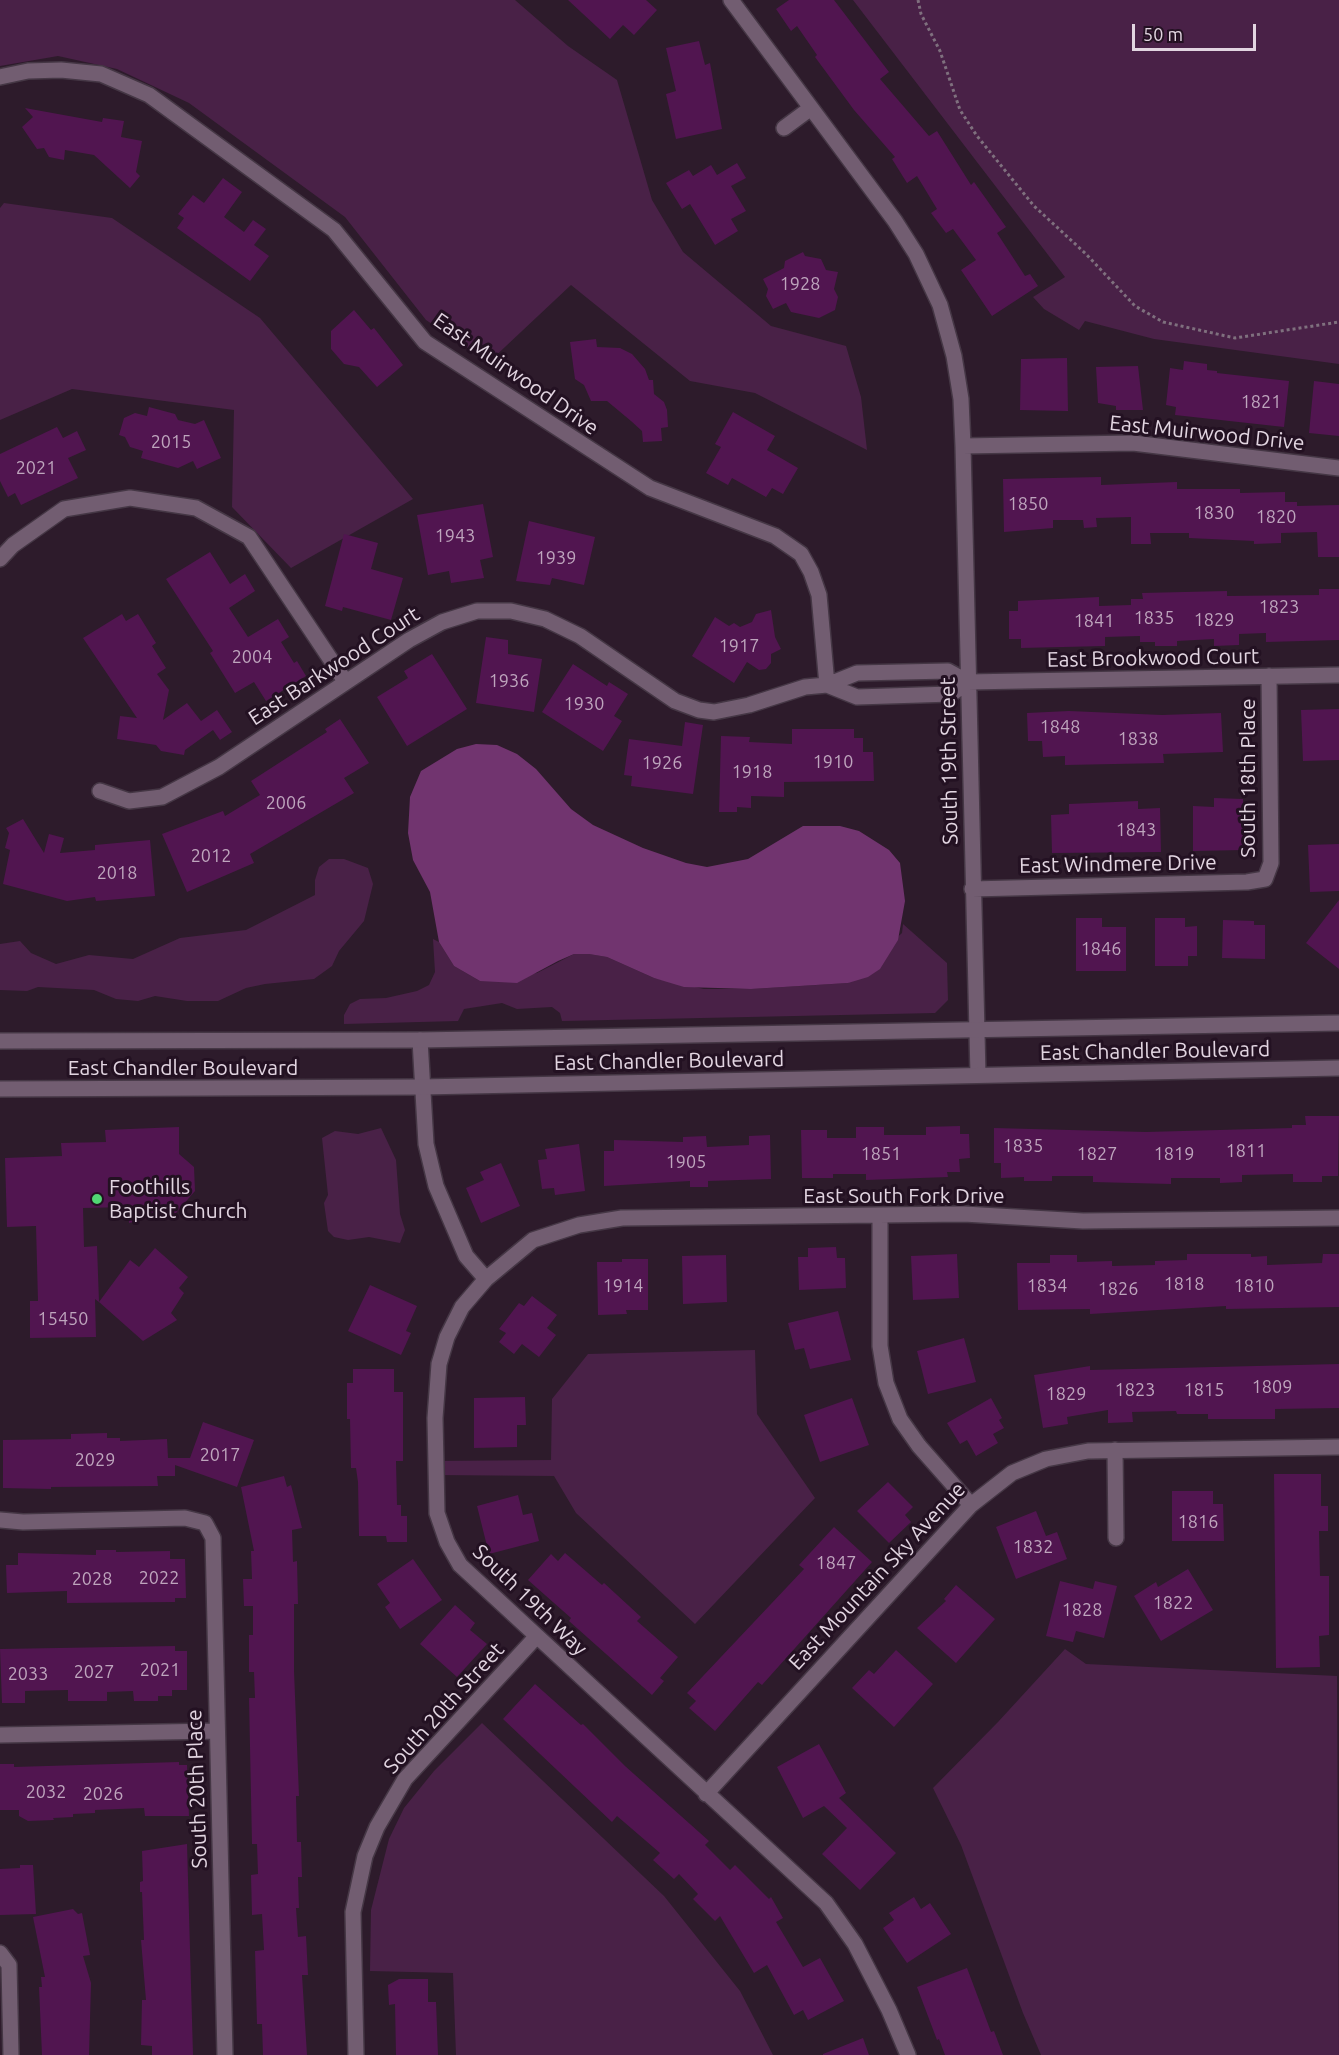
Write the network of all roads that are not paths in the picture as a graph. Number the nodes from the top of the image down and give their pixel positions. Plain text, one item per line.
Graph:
1 (731, 0) edge
2 (0, 77) edge
3 (811, 108) junction
4 (784, 128) dead end
5 (963, 446) junction
6 (1339, 468) edge
7 (0, 559) edge
8 (1339, 675) edge
9 (1269, 676) junction
10 (345, 681) junction
11 (968, 682) junction
12 (827, 685) junction
13 (100, 791) dead end
14 (1265, 879) joint
15 (972, 889) junction
16 (1339, 1023) edge
17 (977, 1029) junction
18 (420, 1040) junction
19 (0, 1041) edge
20 (1339, 1068) edge
21 (978, 1076) junction
22 (423, 1087) junction
23 (0, 1089) edge
24 (880, 1215) junction
25 (1339, 1218) edge
26 (486, 1279) junction
27 (1339, 1447) edge
28 (1115, 1450) junction
29 (971, 1505) junction
30 (0, 1520) edge
31 (1116, 1538) dead end
32 (536, 1637) junction
33 (216, 1731) junction
34 (0, 1735) edge
35 (706, 1794) junction
36 (1, 1953) edge
37 (11, 2055) edge
38 (225, 2055) edge
39 (356, 2055) edge
40 (908, 2055) edge

1 - 3 street, South 19th Street
2 - 12 street, East Muirwood Drive
3 - 4 street
3 - 5 street, South 19th Street
5 - 6 street, East Muirwood Drive
5 - 11 street, South 19th Street
7 - 10 street
8 - 9 street, East Brookwood Court
9 - 11 street, East Brookwood Court
9 - 14 street, South 18th Place
10 - 12 street, East Barkwood Court
10 - 13 street, East Barkwood Court
11 - 12 street, East Barkwood Court
11 - 12 street
11 - 15 street, South 19th Street
14 - 15 street, East Windmere Drive
15 - 17 street, South 19th Street
16 - 17 street, East Chandler Boulevard
17 - 18 street, East Chandler Boulevard
17 - 21 street, South 19th Street
18 - 19 street, East Chandler Boulevard
18 - 22 street
20 - 21 street, East Chandler Boulevard
21 - 22 street, East Chandler Boulevard
22 - 23 street, East Chandler Boulevard
22 - 26 street
24 - 25 street, East South Fork Drive
24 - 26 street, East South Fork Drive
24 - 29 street
26 - 32 street, South 19th Way
27 - 28 street, East Mountain Sky Avenue
28 - 29 street, East Mountain Sky Avenue
28 - 31 street
29 - 35 street, East Mountain Sky Avenue
30 - 33 street, South 20th Place
32 - 35 street, South 19th Way
32 - 39 street, South 20th Street
33 - 34 street
33 - 38 street, South 20th Place
35 - 40 street, South 19th Way
36 - 37 street

